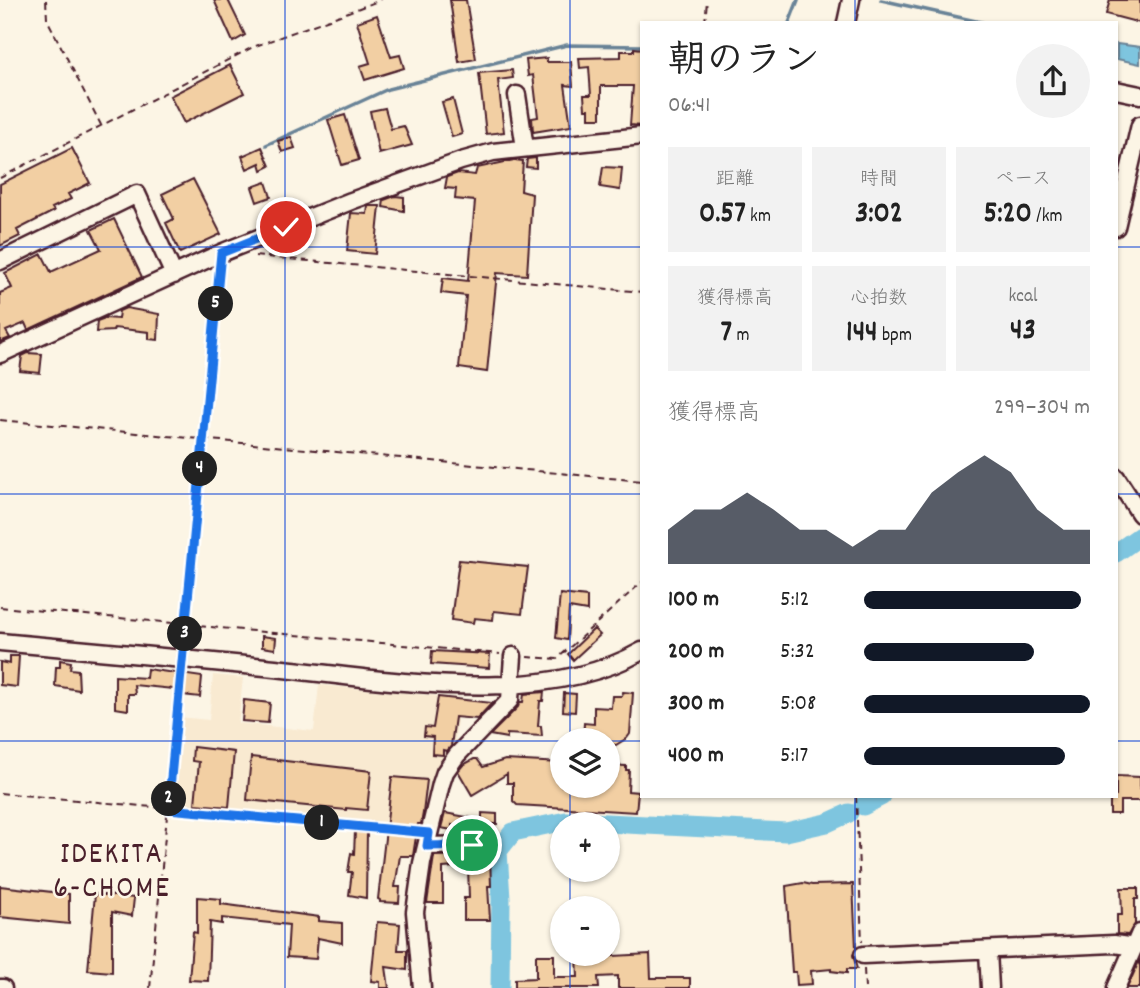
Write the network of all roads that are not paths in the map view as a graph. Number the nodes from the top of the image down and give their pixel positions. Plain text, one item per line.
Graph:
1 (1118, 90) edge
2 (517, 95) dead end
3 (1140, 95) edge
4 (1140, 125) edge
5 (640, 136) edge
6 (525, 148) junction
7 (1118, 218) edge
8 (0, 261) edge
9 (174, 275) junction
10 (0, 354) edge
11 (1118, 480) edge
12 (1140, 514) edge
13 (186, 624) road end
14 (0, 642) edge
15 (640, 652) edge
16 (513, 656) road end
17 (183, 659) junction
18 (510, 685) junction
19 (428, 839) junction
20 (472, 845) dead end
21 (1137, 940) edge
22 (988, 951) junction
23 (863, 954) road end
24 (422, 988) edge
25 (989, 988) edge
26 (1116, 988) edge

1 - 3 street
2 - 6 street
4 - 7 street
5 - 6 street
6 - 9 street
8 - 9 street
9 - 10 street
11 - 12 street
13 - 17 street
14 - 17 street
15 - 18 street
16 - 18 street
17 - 18 street
18 - 19 street
19 - 20 street
19 - 24 street
21 - 22 street
21 - 26 street
22 - 23 street
22 - 25 street

